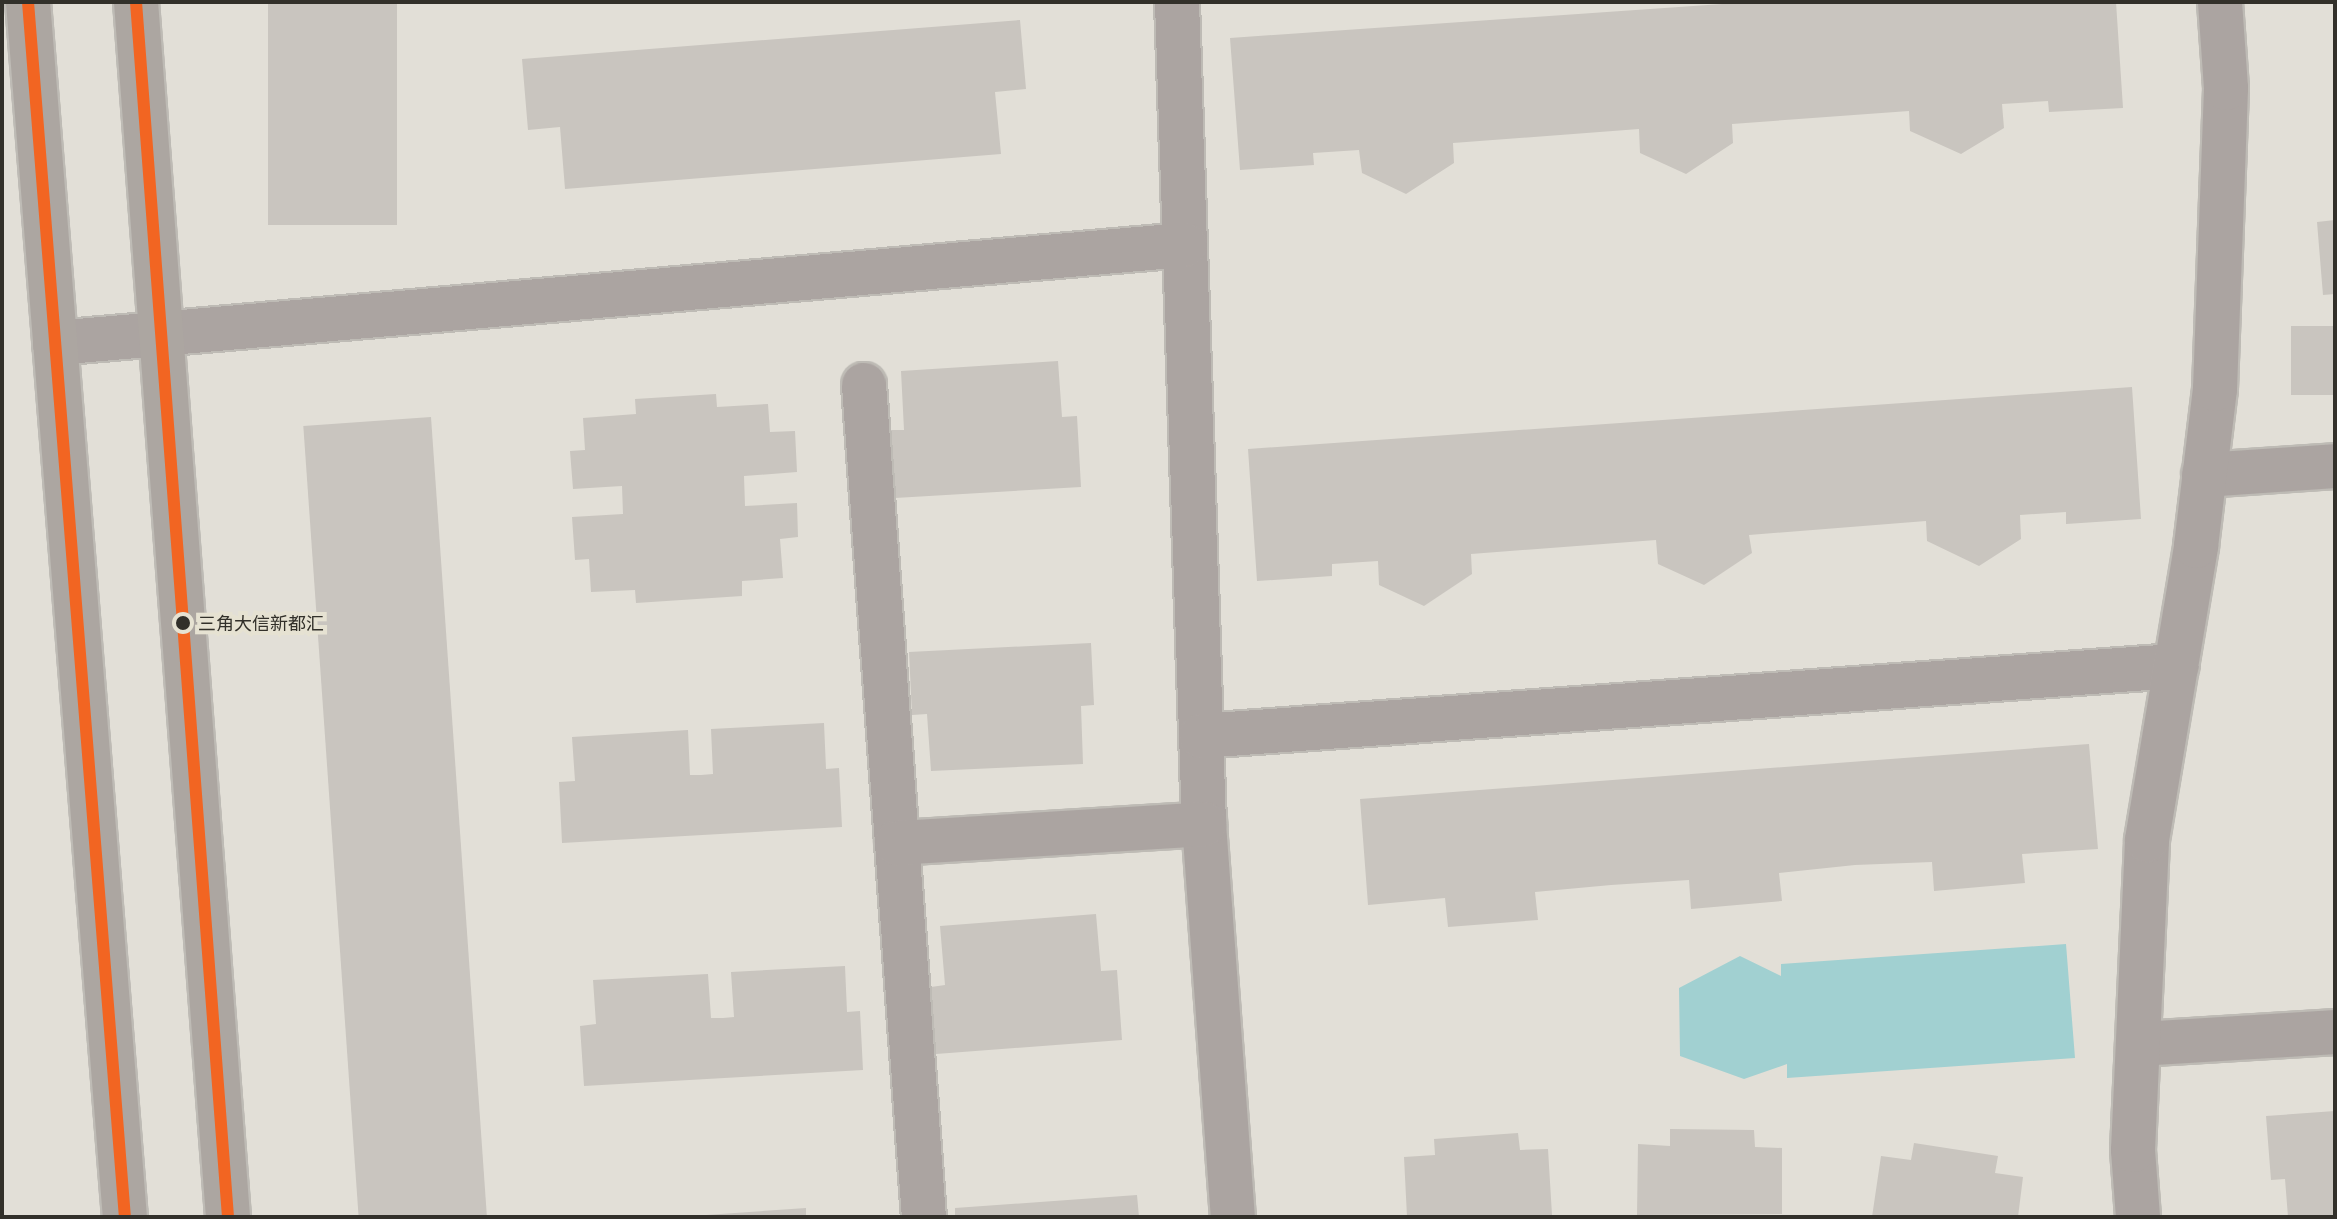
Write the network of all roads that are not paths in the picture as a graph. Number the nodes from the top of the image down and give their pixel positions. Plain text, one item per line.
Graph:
1 (136, 2) edge
2 (1177, 2) edge
3 (2220, 2) edge
4 (20, 26) edge
5 (1185, 245) junction
6 (161, 334) junction
7 (55, 343) junction
8 (864, 385) dead end
9 (2335, 466) edge
10 (2204, 475) junction
11 (2176, 666) junction
12 (1201, 736) junction
13 (1204, 824) junction
14 (897, 843) junction
15 (2335, 1032) edge
16 (2139, 1044) junction
17 (125, 1217) edge
18 (228, 1217) edge
19 (924, 1217) edge
20 (1233, 1217) edge
21 (2138, 1217) edge

1 - 6 main road
2 - 5 street
3 - 10 street
4 - 7 main road
5 - 6 street
5 - 12 street
6 - 7 street
6 - 18 main road
7 - 17 main road
8 - 14 street
9 - 10 street
10 - 11 street
11 - 12 street
11 - 16 street
12 - 13 street
13 - 14 street
13 - 20 street
14 - 19 street
15 - 16 street
16 - 21 street

